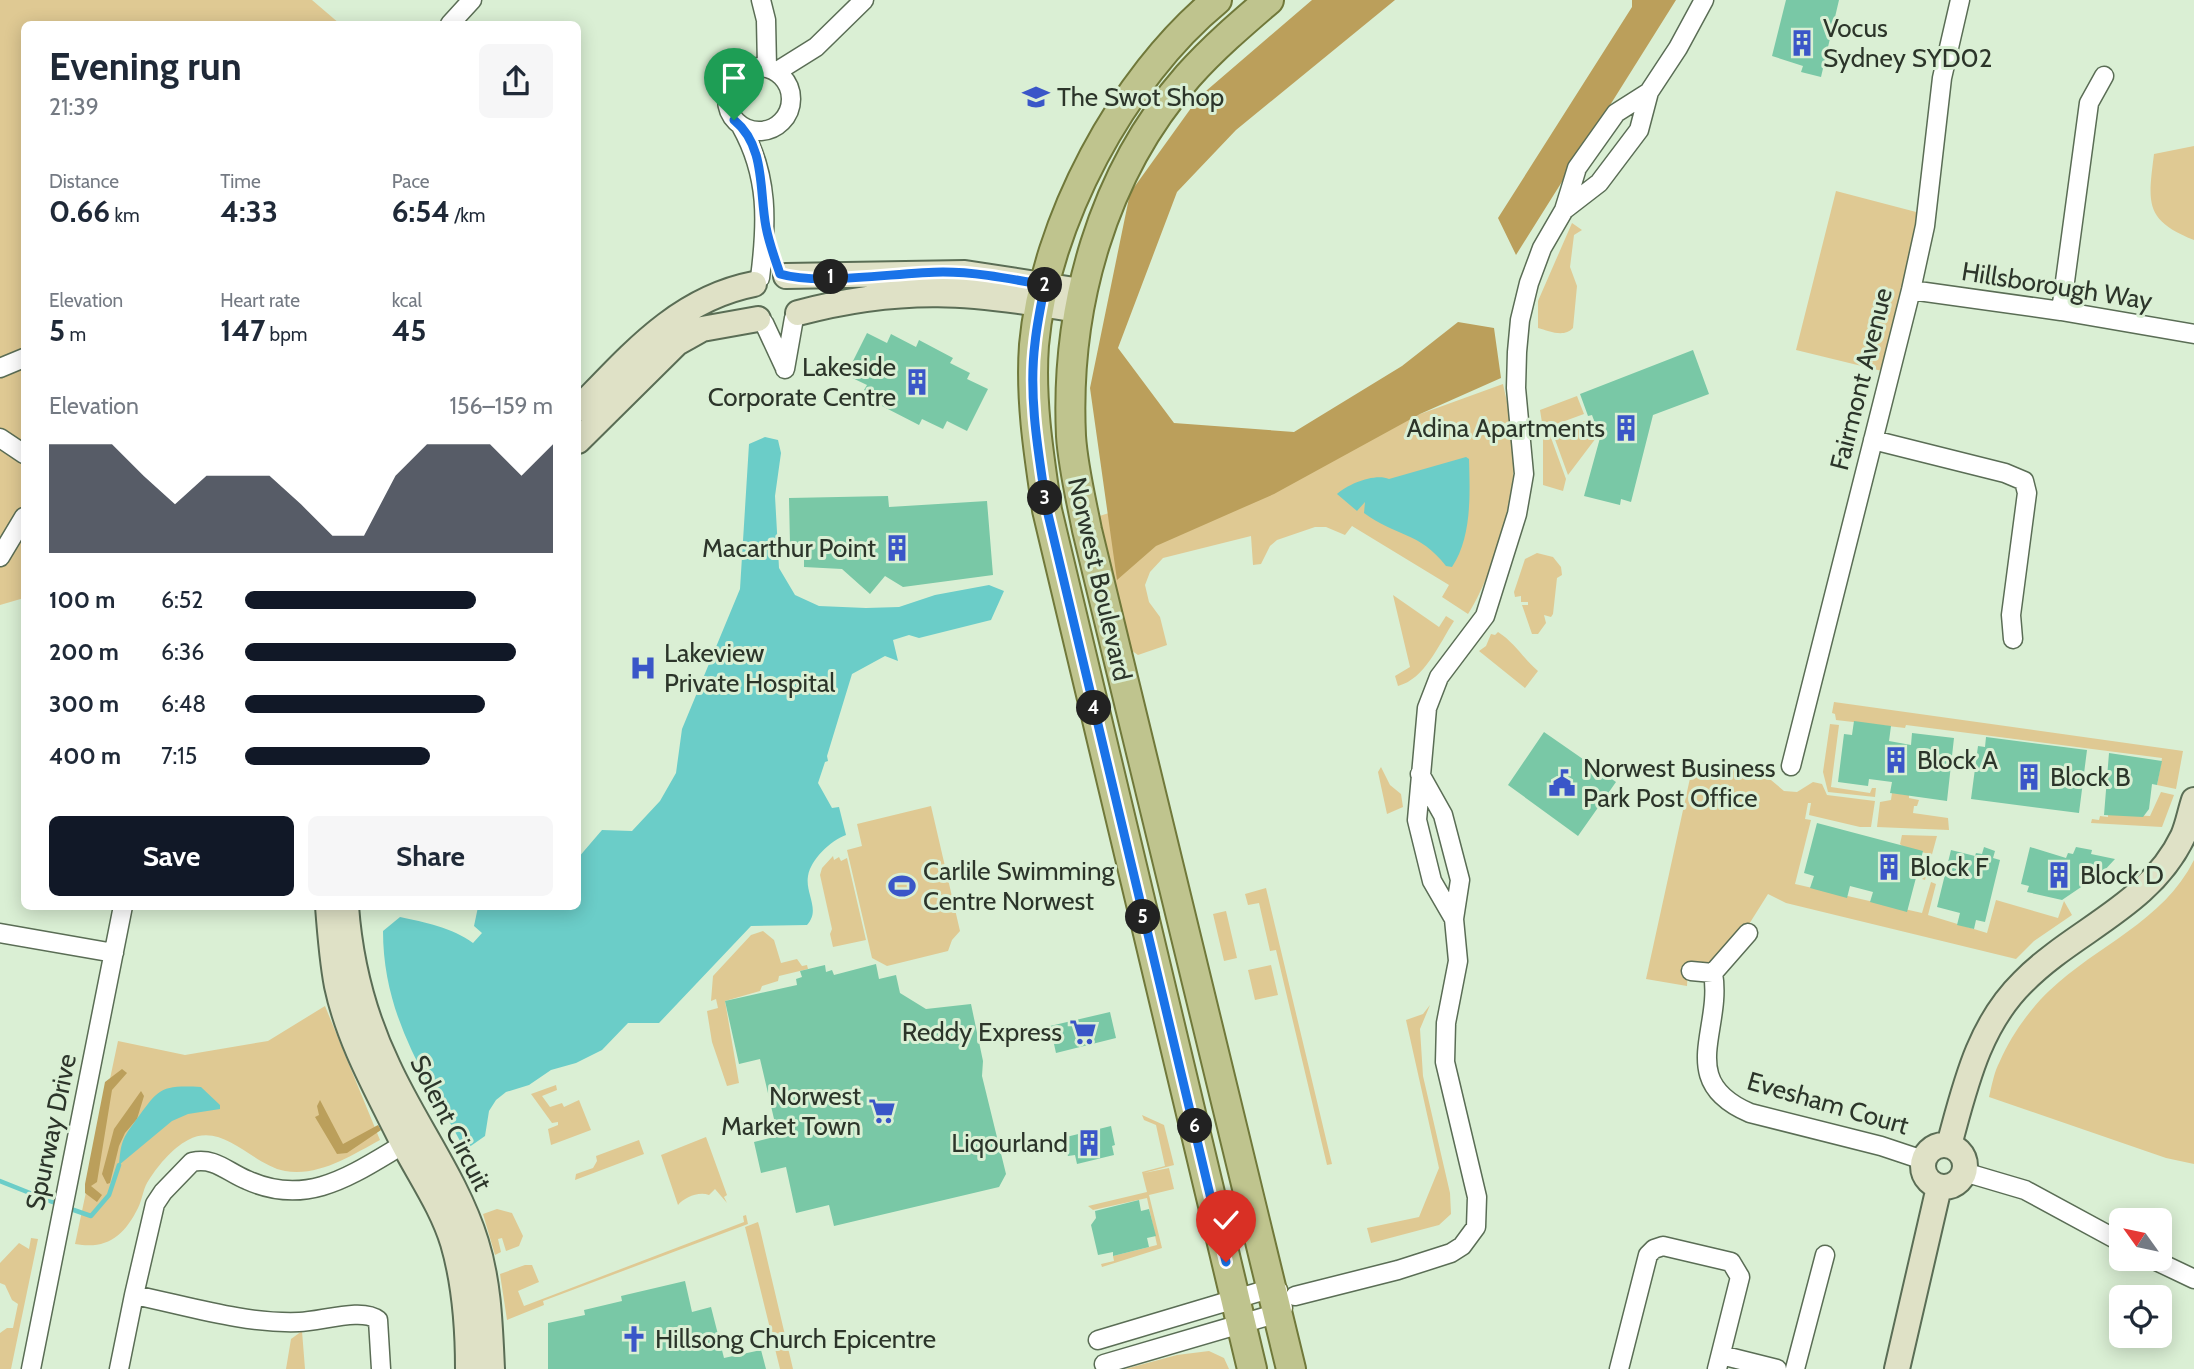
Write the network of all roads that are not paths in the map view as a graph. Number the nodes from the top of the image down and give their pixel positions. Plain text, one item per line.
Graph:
1 (472, 0) edge
2 (761, 0) edge
3 (864, 0) edge
4 (1217, 0) edge
5 (1269, 0) edge
6 (1704, 0) edge
7 (1960, 0) edge
8 (453, 21) edge
9 (816, 47) junction
10 (771, 69) junction
11 (2104, 76) dead end
12 (789, 87) junction
13 (1649, 92) junction
14 (779, 124) junction
15 (741, 126) junction
16 (761, 169) junction
17 (1564, 210) junction
18 (770, 278) junction
19 (1911, 290) junction
20 (1043, 294) junction
21 (1079, 301) junction
22 (2061, 310) junction
23 (796, 315) junction
24 (761, 321) junction
25 (2194, 334) edge
26 (21, 359) edge
27 (0, 368) edge
28 (581, 407) edge
29 (0, 438) edge
30 (581, 438) edge
31 (1872, 440) junction
32 (21, 452) edge
33 (21, 522) edge
34 (0, 557) edge
35 (2013, 639) dead end
36 (1791, 766) dead end
37 (1420, 774) junction
38 (2194, 800) edge
39 (122, 910) edge
40 (328, 910) edge
41 (347, 910) edge
42 (1454, 919) junction
43 (0, 933) edge
44 (1748, 933) dead end
45 (114, 953) junction
46 (1691, 971) dead end
47 (1713, 974) junction
48 (404, 1144) junction
49 (1949, 1145) junction
50 (1923, 1160) junction
51 (1964, 1172) junction
52 (1939, 1187) junction
53 (2109, 1236) edge
54 (1825, 1255) dead end
55 (2172, 1268) edge
56 (2194, 1279) edge
57 (134, 1295) junction
58 (1281, 1299) junction
59 (1238, 1312) junction
60 (1098, 1340) dead end
61 (1719, 1362) edge
62 (1104, 1364) dead end
63 (31, 1369) edge
64 (119, 1369) edge
65 (381, 1369) edge
66 (468, 1369) edge
67 (492, 1369) edge
68 (1252, 1369) edge
69 (1291, 1369) edge
70 (1619, 1369) edge
71 (1777, 1369) edge
72 (1795, 1369) edge
73 (1897, 1369) edge

1 - 8 street
2 - 10 street
3 - 9 street
4 - 20 main road, Norwest Boulevard
5 - 21 main road, Norwest Boulevard
6 - 13 street
7 - 19 street, Fairmont Avenue
9 - 10 street
9 - 12 street
10 - 12 street
10 - 15 street
11 - 22 street
12 - 14 street
13 - 17 street
13 - 17 street
14 - 15 street
14 - 16 street
15 - 16 street
16 - 18 street
17 - 37 street
18 - 20 street
18 - 23 street
18 - 24 street
18 - 28 street
19 - 22 street, Hillsborough Way
19 - 31 street, Fairmont Avenue
20 - 21 street
20 - 23 street
20 - 59 main road, Norwest Boulevard
21 - 58 main road, Norwest Boulevard
22 - 25 street, Hillsborough Way
23 - 24 street
23 - 24 street
24 - 30 street
26 - 27 street
29 - 32 street
31 - 35 street
31 - 36 street, Fairmont Avenue
33 - 34 street
37 - 42 street
37 - 42 street
38 - 49 street
39 - 45 street, Spurway Drive
40 - 48 street, Solent Circuit
41 - 67 street, Solent Circuit
42 - 58 street
43 - 45 street
44 - 47 street
45 - 63 street, Spurway Drive
46 - 47 street
47 - 50 street, Evesham Court
48 - 57 street
48 - 66 street, Solent Circuit
49 - 50 street
49 - 51 street
50 - 52 street
51 - 52 street
51 - 53 street
52 - 73 street
54 - 72 street
55 - 56 street
57 - 64 street
57 - 65 street
58 - 59 street
58 - 59 street
58 - 69 main road, Norwest Boulevard
59 - 60 street
59 - 62 street
59 - 68 main road, Norwest Boulevard
61 - 70 street
61 - 71 street

